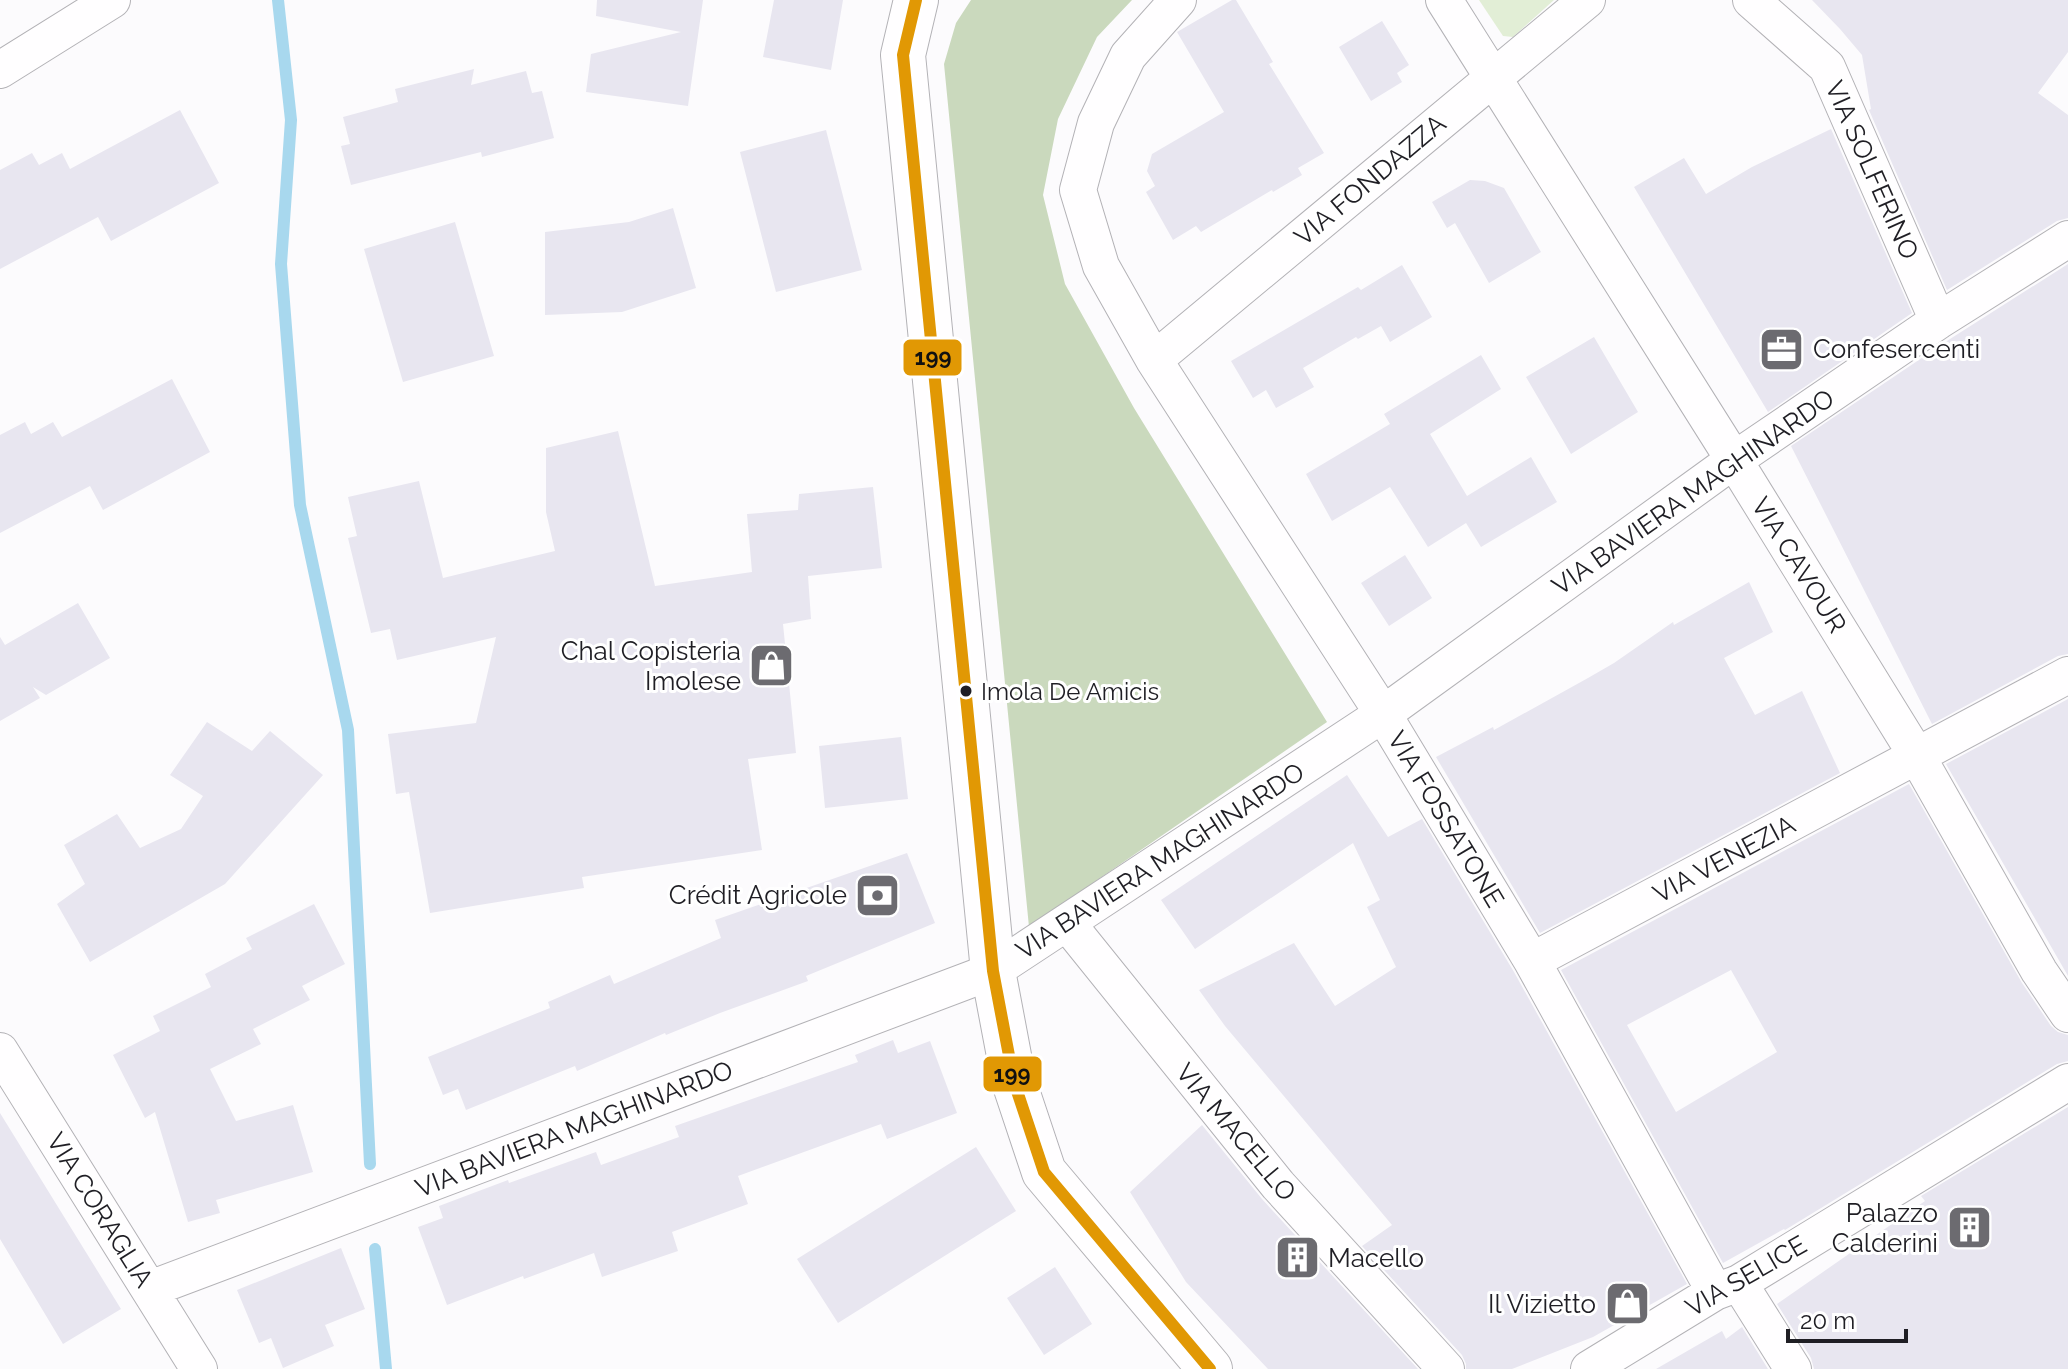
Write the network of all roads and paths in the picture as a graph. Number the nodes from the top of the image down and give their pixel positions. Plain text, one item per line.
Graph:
1 (112, 0) edge
2 (916, 0) edge
3 (1178, 0) edge
4 (1444, 0) edge
5 (1587, 0) edge
6 (1751, 0) edge
7 (0, 70) edge
8 (1493, 79) junction
9 (2068, 239) edge
10 (1938, 321) junction
11 (1154, 360) junction
12 (1734, 460) junction
13 (2068, 675) edge
14 (1383, 714) junction
15 (1917, 756) junction
16 (1067, 923) junction
17 (1532, 961) junction
18 (993, 971) junction
19 (2068, 1014) edge
20 (0, 1051) edge
21 (2068, 1082) edge
22 (1727, 1287) junction
23 (150, 1289) junction
24 (199, 1369) edge
25 (1210, 1369) edge
26 (1446, 1369) edge
27 (1589, 1369) edge
28 (1793, 1369) edge

1 - 7 street
2 - 18 street
3 - 11 street, VIA FOSSATONE
4 - 8 street, VIA CAVOUR
5 - 8 street, VIA FONDAZZA
6 - 10 street, VIA SOLFERINO
8 - 11 street, VIA FONDAZZA
8 - 12 street, VIA CAVOUR
9 - 10 street, VIA BAVIERA MAGHINARDO
10 - 12 street, VIA BAVIERA MAGHINARDO
11 - 14 street, VIA FOSSATONE
12 - 14 street, VIA BAVIERA MAGHINARDO
12 - 15 street, VIA CAVOUR
13 - 15 street, VIA VENEZIA
14 - 16 street, VIA BAVIERA MAGHINARDO
14 - 17 street, VIA FOSSATONE
15 - 17 street, VIA VENEZIA
15 - 19 street, VIA CAVOUR
16 - 18 street, VIA BAVIERA MAGHINARDO
16 - 26 street, VIA MACELLO
17 - 22 street, VIA FOSSATONE
18 - 23 street, VIA BAVIERA MAGHINARDO
18 - 25 street
20 - 23 street, VIA CORAGLIA
21 - 22 street, VIA SELICE
22 - 27 street, VIA SELICE
22 - 28 street, VIA FOSSATONE
23 - 24 street, VIA CORAGLIA

